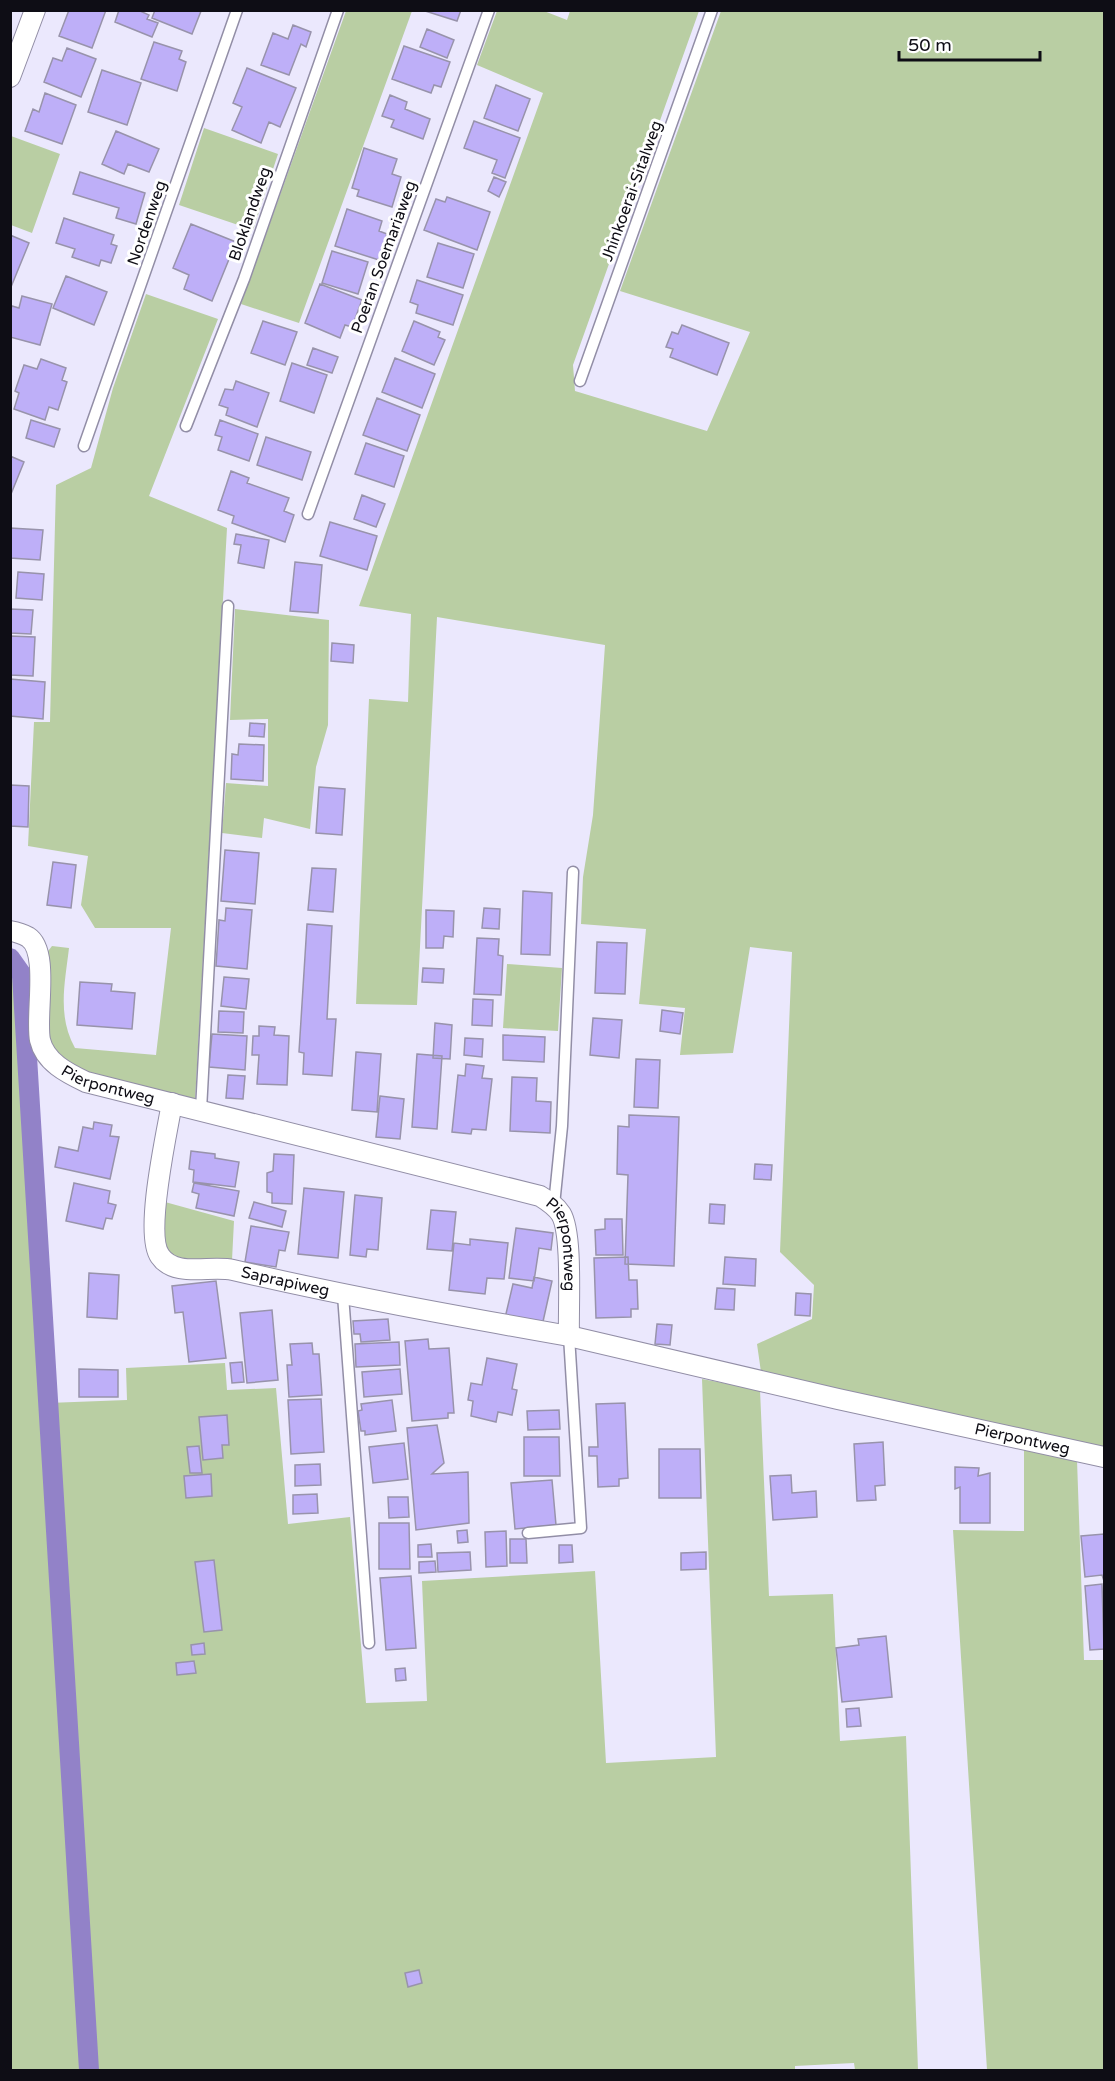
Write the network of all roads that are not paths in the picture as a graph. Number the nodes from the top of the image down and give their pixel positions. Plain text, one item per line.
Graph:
1 (35, 10) edge
2 (237, 10) edge
3 (338, 10) edge
4 (489, 10) edge
5 (712, 10) edge
6 (10, 77) edge
7 (580, 381) dead end
8 (186, 426) dead end
9 (84, 446) dead end
10 (308, 514) dead end
11 (228, 606) dead end
12 (573, 872) dead end
13 (10, 930) edge
14 (172, 1103) junction
15 (201, 1110) junction
16 (554, 1205) junction
17 (343, 1295) junction
18 (569, 1336) junction
19 (1104, 1457) edge
20 (528, 1533) dead end
21 (369, 1643) dead end

1 - 6 street
2 - 9 lane, Nordenweg
3 - 8 lane, Bloklandweg
4 - 10 lane, Poeran Soemariaweg
5 - 7 lane, Jhinkoerai-Sitalweg
11 - 15 lane
12 - 16 lane
13 - 14 street, Pierpontweg
14 - 15 street, Pierpontweg
14 - 17 street, Saprapiweg
15 - 16 street, Pierpontweg
16 - 18 street, Pierpontweg
17 - 18 street, Saprapiweg
17 - 21 lane
18 - 19 street, Pierpontweg
18 - 20 lane

